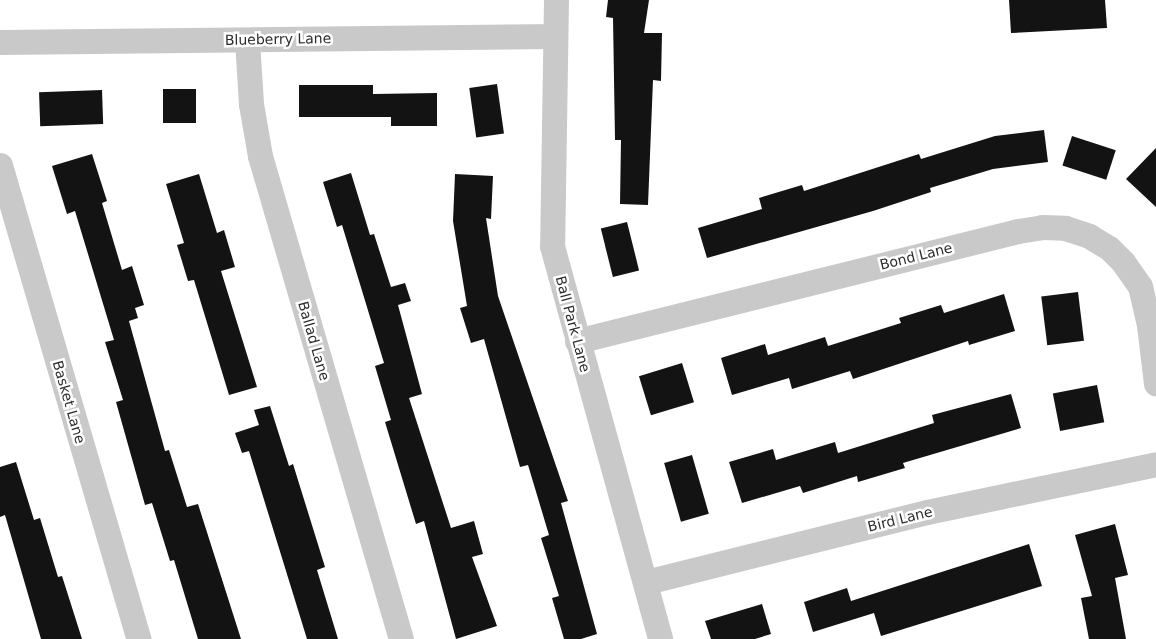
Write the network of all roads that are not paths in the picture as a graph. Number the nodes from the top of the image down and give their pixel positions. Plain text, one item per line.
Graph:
1 (556, 0) edge
2 (556, 36) junction
3 (247, 40) junction
4 (0, 42) edge
5 (0, 165) edge
6 (576, 341) junction
7 (1156, 384) edge
8 (1156, 464) edge
9 (646, 582) junction
10 (139, 639) edge
11 (401, 639) edge
12 (660, 639) edge

1 - 2 street, Ball Park Lane
2 - 3 street, Blueberry Lane
2 - 6 street, Ball Park Lane
3 - 4 street, Blueberry Lane
3 - 11 street, Ballad Lane
5 - 10 street, Basket Lane
6 - 7 street, Bond Lane
6 - 9 street, Ball Park Lane
8 - 9 street, Bird Lane
9 - 12 street, Ball Park Lane

